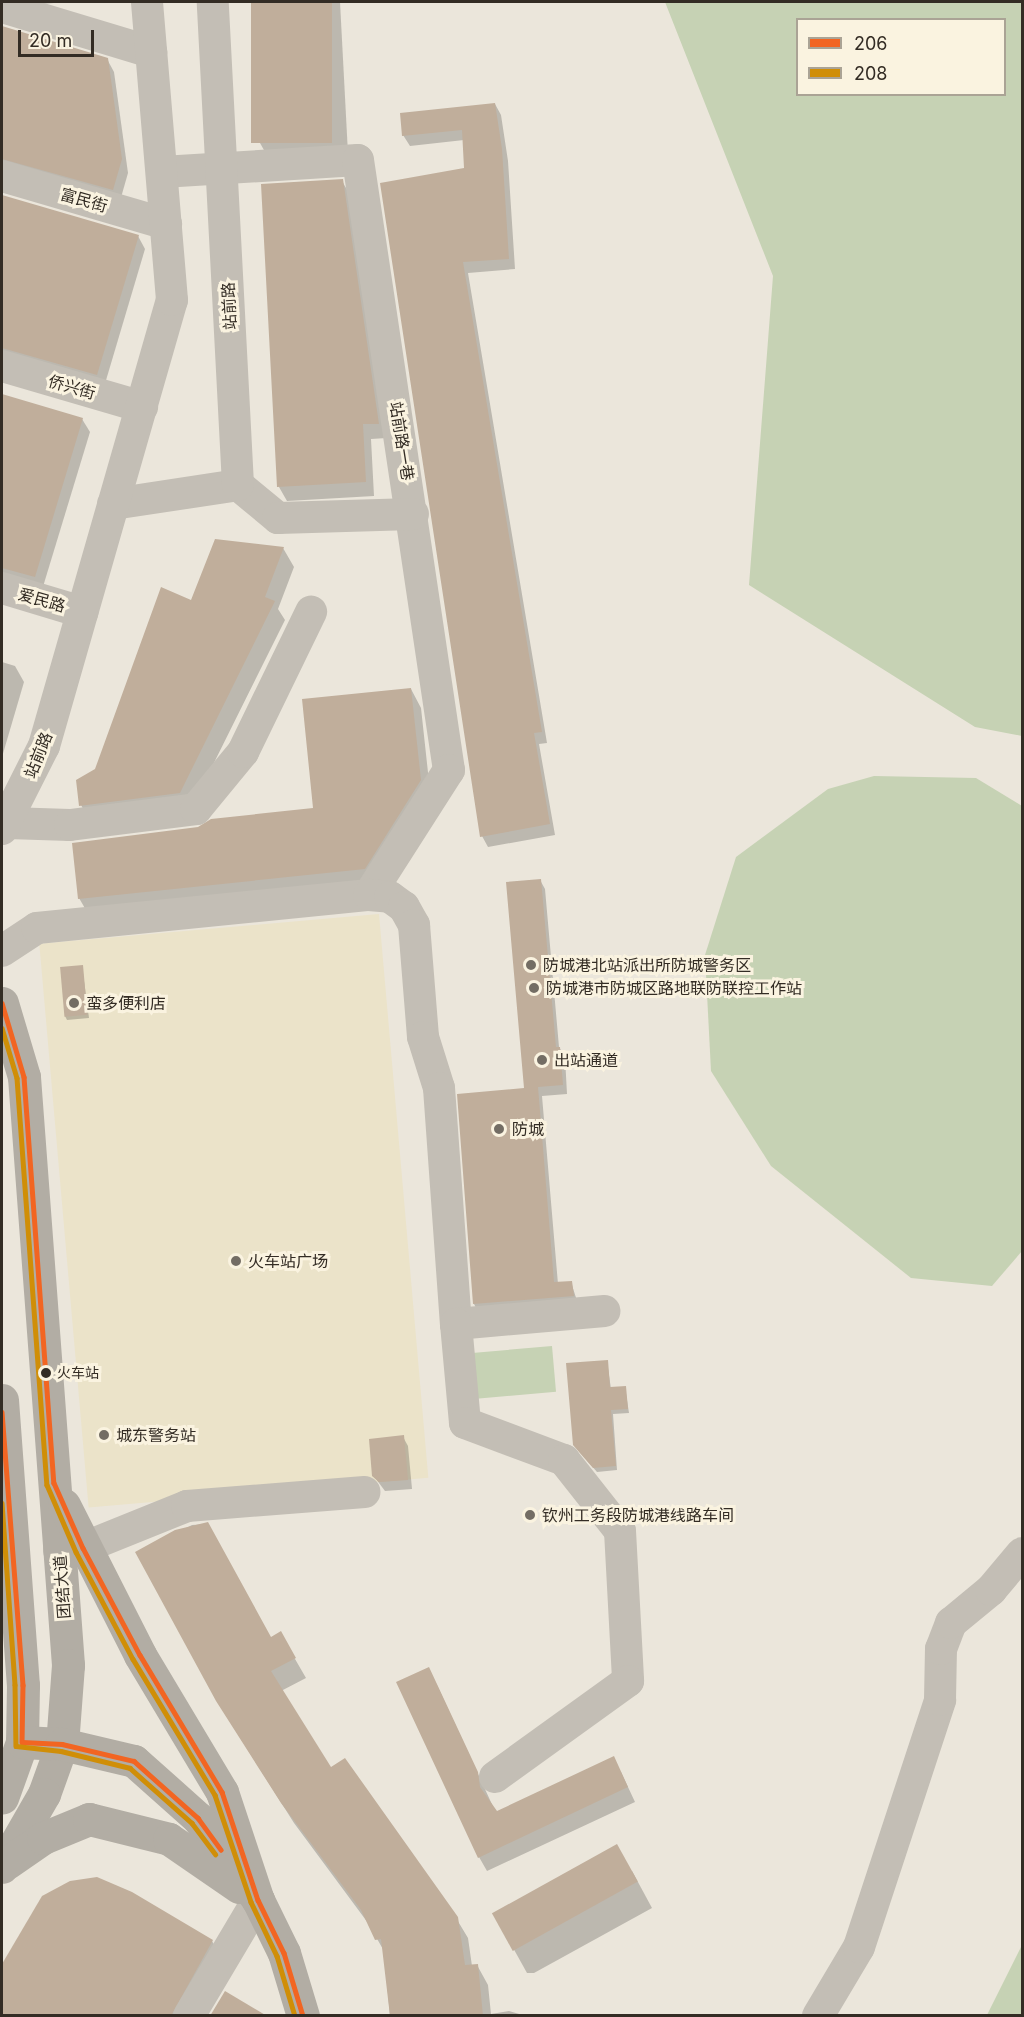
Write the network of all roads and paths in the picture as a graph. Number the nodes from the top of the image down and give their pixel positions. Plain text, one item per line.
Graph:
1 (147, 2) edge
2 (213, 2) edge
3 (9, 6) edge
4 (151, 52) junction
5 (222, 168) junction
6 (162, 172) junction
7 (2, 176) edge
8 (166, 224) junction
9 (2, 366) edge
10 (142, 407) junction
11 (238, 485) junction
12 (114, 504) junction
13 (413, 514) junction
14 (2, 588) edge
15 (82, 612) junction
16 (310, 612) dead end
17 (5, 826) edge
18 (369, 895) junction
19 (2, 951) edge
20 (2, 1003) edge
21 (604, 1311) dead end
22 (456, 1324) junction
23 (2, 1400) edge
24 (364, 1492) dead end
25 (71, 1549) junction
26 (1023, 1553) edge
27 (12, 1743) edge
28 (62, 1744) junction
29 (495, 1777) dead end
30 (2, 1798) edge
31 (2, 1866) edge
32 (258, 1900) junction
33 (189, 2016) edge
34 (303, 2016) edge
35 (818, 2016) edge

1 - 4 street, 站前路
2 - 5 street, 站前路
3 - 4 street
4 - 6 street, 站前路
5 - 6 street, 站前路一巷
5 - 11 street, 站前路
5 - 13 street, 站前路一巷
6 - 8 street, 站前路
7 - 8 street, 富民街
8 - 10 street, 站前路
9 - 10 street, 侨兴街
10 - 12 street, 站前路
11 - 12 street
11 - 13 street
12 - 15 street, 站前路
13 - 18 street, 站前路一巷
14 - 15 street, 爱民路
15 - 17 street, 站前路
16 - 17 street
18 - 19 street
18 - 22 street
20 - 25 main road
21 - 22 street
22 - 29 street
23 - 27 main road
24 - 25 street
25 - 28 main road, 团结大道
25 - 32 main road
26 - 35 street
27 - 28 main road
27 - 30 main road
28 - 31 main road, 团结大道
28 - 32 main road
31 - 32 main road
32 - 33 street
32 - 34 main road

